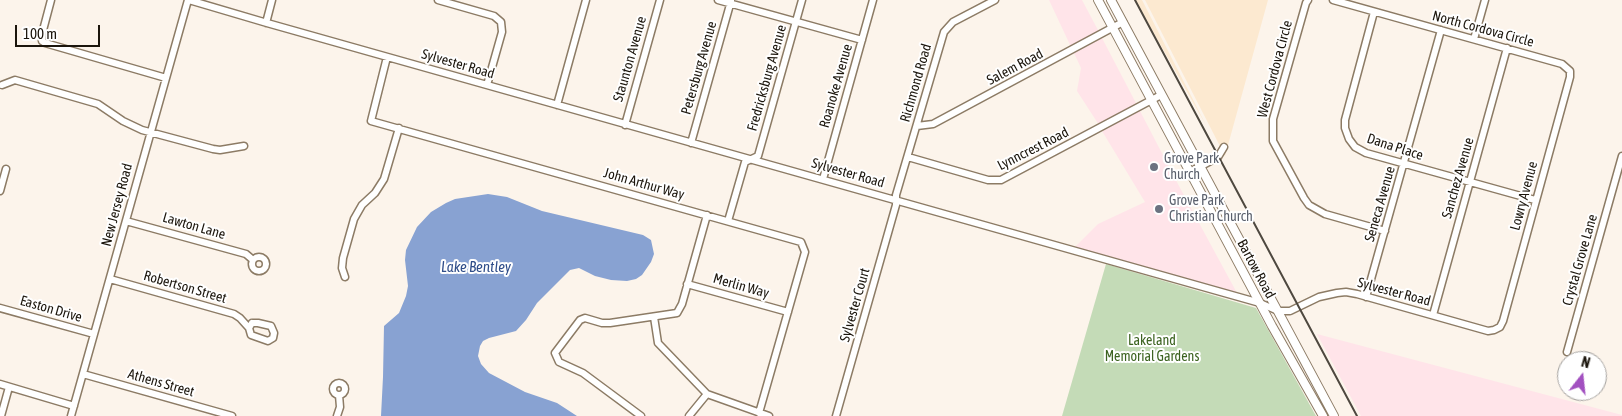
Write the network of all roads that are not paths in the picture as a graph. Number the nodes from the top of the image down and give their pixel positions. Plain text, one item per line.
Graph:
1 (51, 0) edge
2 (189, 0) edge
3 (272, 0) edge
4 (438, 0) edge
5 (586, 0) edge
6 (660, 0) edge
7 (718, 0) edge
8 (802, 0) edge
9 (873, 0) edge
10 (995, 0) edge
11 (1098, 0) edge
12 (1110, 0) edge
13 (1308, 0) edge
14 (1333, 0) edge
15 (1485, 0) edge
16 (731, 2) edge
17 (1374, 12) junction
18 (796, 22) junction
19 (1122, 22) junction
20 (266, 23) junction
21 (1113, 28) junction
22 (1441, 30) junction
23 (1474, 39) junction
24 (862, 40) junction
25 (1507, 48) junction
26 (387, 57) junction
27 (1568, 68) joint
28 (166, 78) junction
29 (2, 85) dead end
30 (487, 85) junction
31 (1161, 95) junction
32 (1152, 101) junction
33 (556, 105) junction
34 (626, 124) junction
35 (916, 126) junction
36 (399, 128) junction
37 (150, 132) junction
38 (691, 143) junction
39 (244, 146) dead end
40 (1224, 148) dead end
41 (1622, 156) edge
42 (908, 157) junction
43 (751, 159) junction
44 (1404, 164) junction
45 (1200, 167) junction
46 (6, 169) dead end
47 (1190, 172) junction
48 (823, 179) junction
49 (1470, 182) junction
50 (0, 191) edge
51 (896, 200) junction
52 (1535, 200) junction
53 (707, 215) junction
54 (126, 220) junction
55 (728, 221) junction
56 (1385, 230) junction
57 (253, 260) dead end
58 (345, 276) dead end
59 (110, 279) junction
60 (687, 284) junction
61 (1366, 297) junction
62 (1260, 303) junction
63 (0, 308) edge
64 (788, 312) junction
65 (1278, 312) junction
66 (1433, 316) junction
67 (654, 317) junction
68 (248, 328) dead end
69 (1497, 328) joint
70 (94, 334) junction
71 (1567, 351) edge
72 (83, 374) junction
73 (0, 384) edge
74 (9, 387) junction
75 (708, 394) junction
76 (339, 395) dead end
77 (74, 406) junction
78 (759, 413) junction
79 (1, 416) edge
80 (71, 416) edge
81 (232, 416) edge
82 (337, 416) edge
83 (641, 416) edge
84 (689, 416) edge
85 (769, 416) edge
86 (836, 416) edge
87 (1322, 416) edge
88 (1334, 416) edge

1 - 28 street
2 - 20 street, Sylvester Road
2 - 28 street, New Jersey Road
3 - 20 street
4 - 30 street
5 - 33 street
6 - 34 street, Staunton Avenue
7 - 16 street
8 - 18 street, Fredricksburg Avenue
9 - 24 street, Roanoke Avenue
10 - 35 street, Richmond Road
11 - 21 main road, Bartow Road
12 - 19 main road, Bartow Road
13 - 56 street, West Cordova Circle
14 - 17 street, North Cordova Circle
15 - 23 street
16 - 18 street
16 - 38 street, Petersburg Avenue
17 - 22 street, North Cordova Circle
17 - 44 street, Dana Place
18 - 24 street
18 - 43 street, Fredricksburg Avenue
19 - 21 street, Salem Road
19 - 31 main road, Bartow Road
20 - 26 street, Sylvester Road
21 - 32 main road, Bartow Road
21 - 35 street, Salem Road
22 - 23 street, North Cordova Circle
22 - 44 street, Seneca Avenue
23 - 25 street, North Cordova Circle
24 - 48 street, Roanoke Avenue
25 - 27 street, North Cordova Circle
25 - 49 street, Sanchez Avenue
26 - 30 street, Sylvester Road
26 - 36 street, John Arthur Way
27 - 52 street, Lowry Avenue
28 - 37 street, New Jersey Road
29 - 37 street
30 - 33 street, Sylvester Road
31 - 32 street, Lynncrest Road
31 - 45 main road, Bartow Road
32 - 42 street, Lynncrest Road
32 - 47 main road, Bartow Road
33 - 34 street, Sylvester Road
34 - 38 street, Sylvester Road
35 - 42 street, Richmond Road
36 - 53 street, John Arthur Way
36 - 58 street
37 - 39 street
37 - 54 street, New Jersey Road
38 - 43 street, Sylvester Road
40 - 45 street
41 - 71 street, Crystal Grove Lane
42 - 51 street, Richmond Road
43 - 48 street, Sylvester Road
43 - 55 street
44 - 49 street, Dana Place
44 - 56 street, Seneca Avenue
45 - 47 street
45 - 65 main road, Bartow Road
46 - 50 street
47 - 62 main road, Bartow Road
48 - 51 street, Sylvester Road
49 - 52 street, Dana Place
49 - 66 street, Sanchez Avenue
51 - 62 street, Sylvester Road
51 - 86 street, Sylvester Court
52 - 69 street, Lowry Avenue
53 - 55 street, John Arthur Way
53 - 60 street
54 - 57 street, Lawton Lane
54 - 59 street, New Jersey Road
55 - 64 street, John Arthur Way
56 - 61 street, Seneca Avenue
59 - 68 street, Robertson Street
59 - 70 street, New Jersey Road
60 - 64 street, Merlin Way
60 - 67 street
61 - 65 street, Sylvester Road
61 - 66 street, Sylvester Road
62 - 65 street, Sylvester Road
62 - 87 main road, Bartow Road
63 - 70 street, Easton Drive
64 - 78 street, John Arthur Way
65 - 88 main road, Bartow Road
66 - 69 street, Sylvester Road
67 - 75 street
67 - 83 street
70 - 72 street, New Jersey Road
72 - 77 street, New Jersey Road
72 - 81 street, Athens Street
73 - 74 street
74 - 77 street
74 - 79 street
75 - 78 street
75 - 84 street
76 - 82 street
77 - 80 street, New Jersey Road
78 - 85 street

